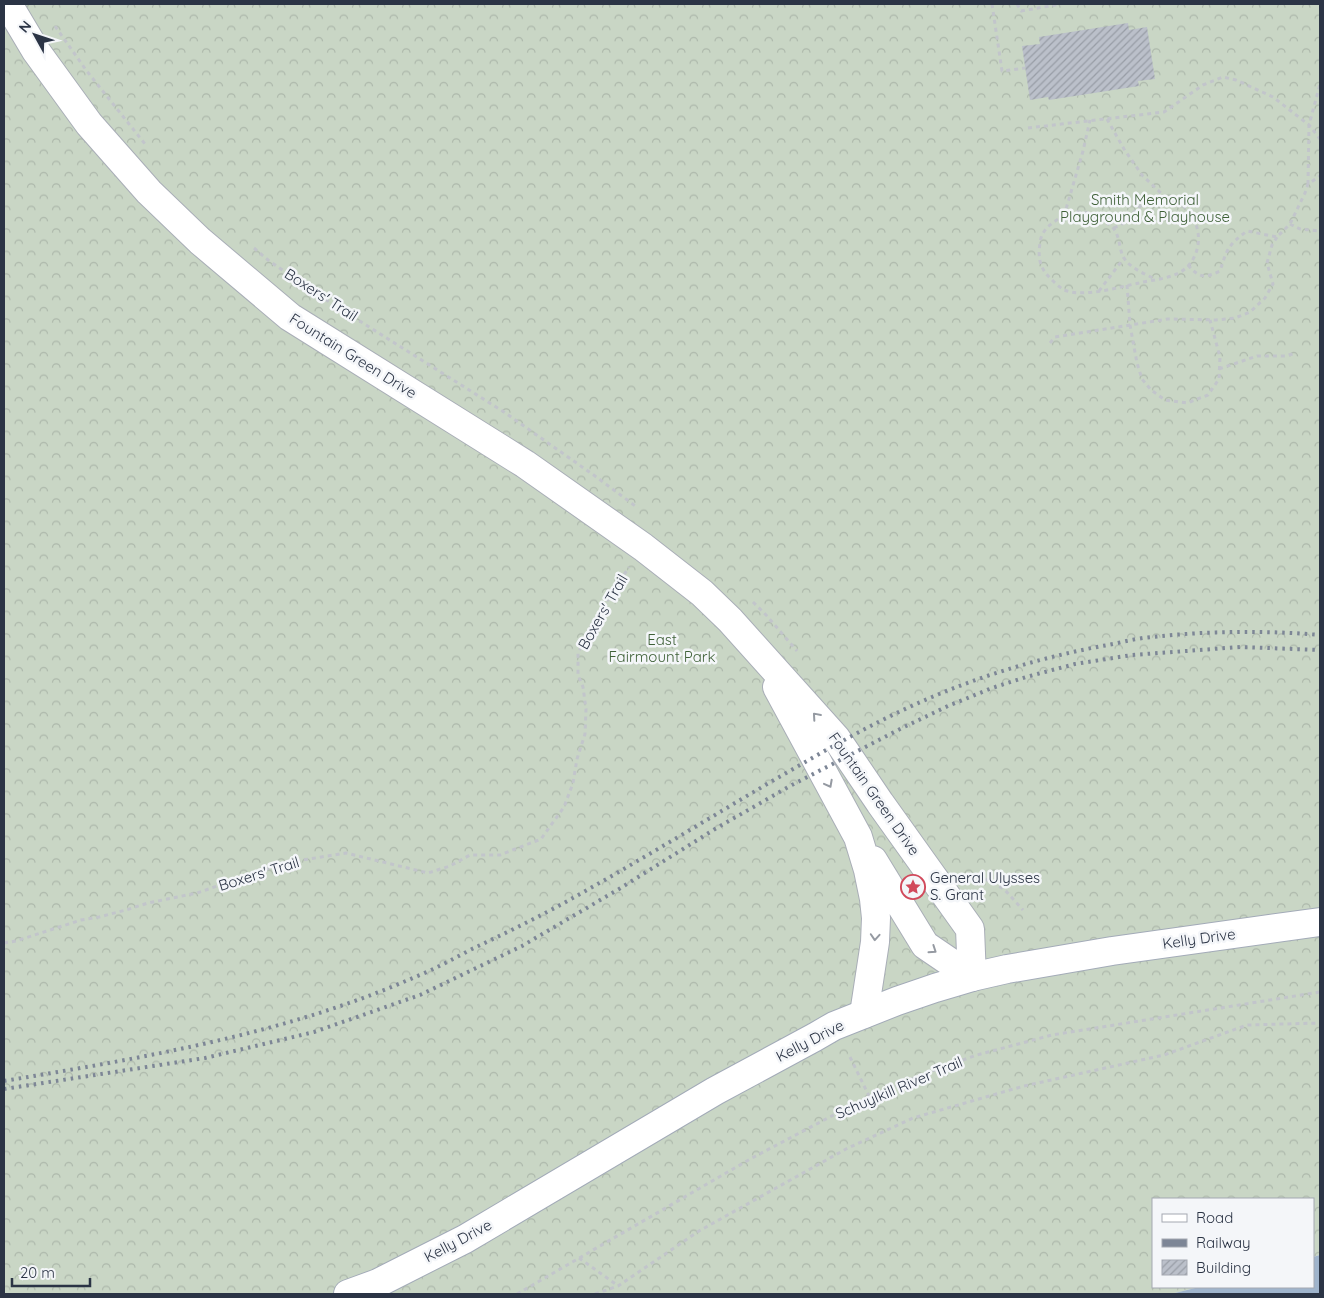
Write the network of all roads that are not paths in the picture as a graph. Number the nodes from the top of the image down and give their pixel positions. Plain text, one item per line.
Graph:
1 (8, 4) edge
2 (756, 649) junction
3 (858, 837) junction
4 (1320, 922) edge
5 (972, 977) junction
6 (864, 1014) junction
7 (348, 1294) edge

1 - 2 street, Fountain Green Drive
2 -> 3 street, Fountain Green Drive
5 -> 2 street, Fountain Green Drive
3 -> 5 street, Fountain Green Drive
3 -> 6 street, Fountain Green Drive
4 - 5 street, Kelly Drive
5 - 6 street, Kelly Drive
6 - 7 street, Kelly Drive

